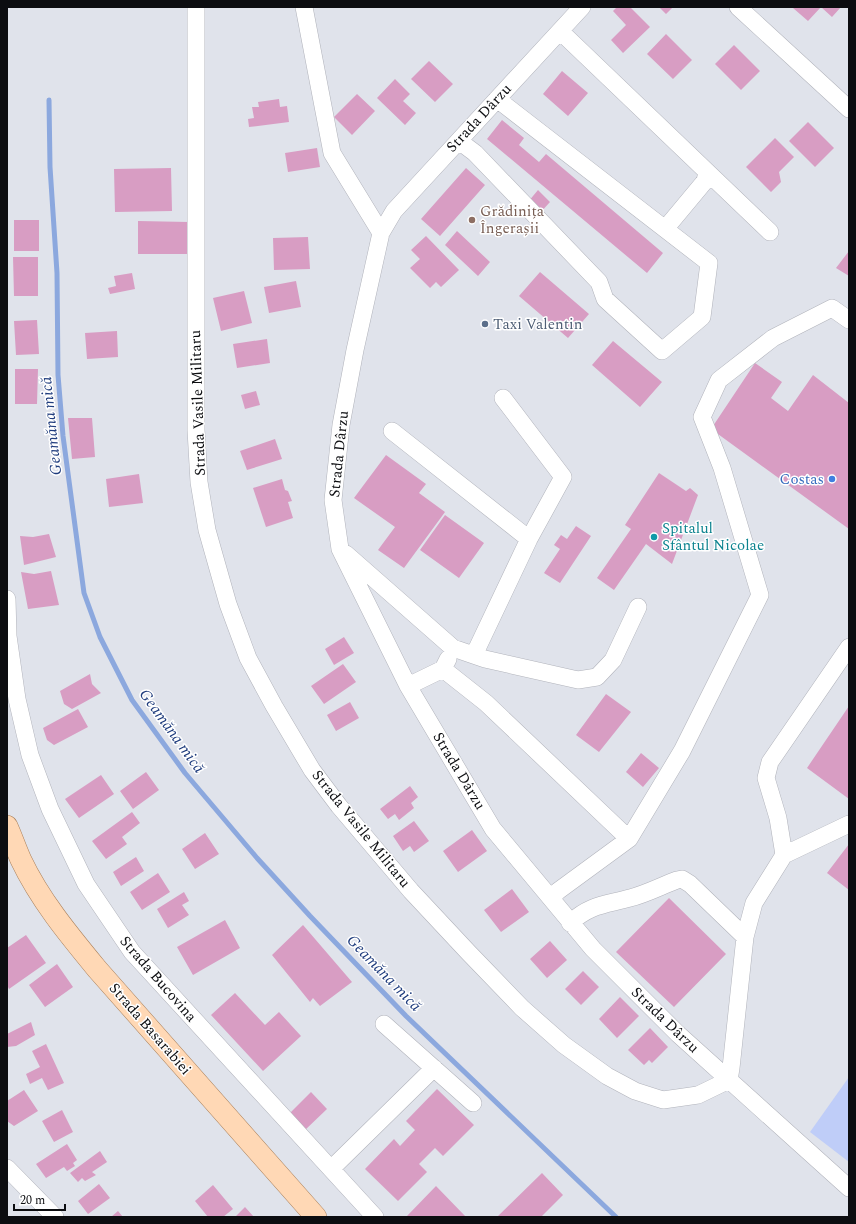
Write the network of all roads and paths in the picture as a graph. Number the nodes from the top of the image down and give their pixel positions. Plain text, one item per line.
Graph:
1 (196, 7) edge
2 (304, 7) edge
3 (582, 7) edge
4 (738, 7) edge
5 (560, 31) junction
6 (497, 99) junction
7 (849, 109) edge
8 (459, 141) junction
9 (707, 172) junction
10 (665, 229) junction
11 (770, 232) dead end
12 (381, 233) junction
13 (849, 320) edge
14 (503, 398) dead end
15 (392, 431) dead end
16 (529, 540) junction
17 (340, 549) junction
18 (7, 599) edge
19 (638, 607) dead end
20 (849, 647) edge
21 (453, 648) junction
22 (474, 655) junction
23 (443, 669) junction
24 (408, 686) junction
25 (849, 824) edge
26 (7, 826) edge
27 (629, 839) junction
28 (784, 855) junction
29 (551, 898) junction
30 (570, 923) junction
31 (745, 937) junction
32 (384, 1024) dead end
33 (434, 1068) junction
34 (729, 1080) junction
35 (474, 1103) dead end
36 (7, 1168) edge
37 (331, 1169) junction
38 (849, 1188) edge
39 (55, 1217) edge
40 (316, 1217) edge
41 (375, 1217) edge

1 - 34 street, Strada Vasile Militaru
2 - 12 street
3 - 5 street, Strada Dârzu
4 - 7 street
5 - 6 street, Strada Dârzu
5 - 9 street
6 - 8 street, Strada Dârzu
6 - 10 street
8 - 10 street
8 - 12 street, Strada Dârzu
9 - 10 street
9 - 11 street
12 - 17 street, Strada Dârzu
13 - 27 street
14 - 16 street
15 - 16 street
16 - 22 street
17 - 21 street
17 - 24 street, Strada Dârzu
18 - 37 street, Strada Bucovina
19 - 22 street
20 - 28 street
21 - 22 street
21 - 23 street
23 - 24 street
23 - 27 street
24 - 29 street, Strada Dârzu
25 - 28 street
26 - 40 main road, Strada Basarabiei
27 - 29 street
28 - 31 street
29 - 30 street, Strada Dârzu
30 - 31 street
30 - 34 street, Strada Dârzu
31 - 34 street
32 - 33 street
33 - 35 street
33 - 37 street
34 - 38 street, Strada Dârzu
36 - 39 street
37 - 41 street, Strada Bucovina

